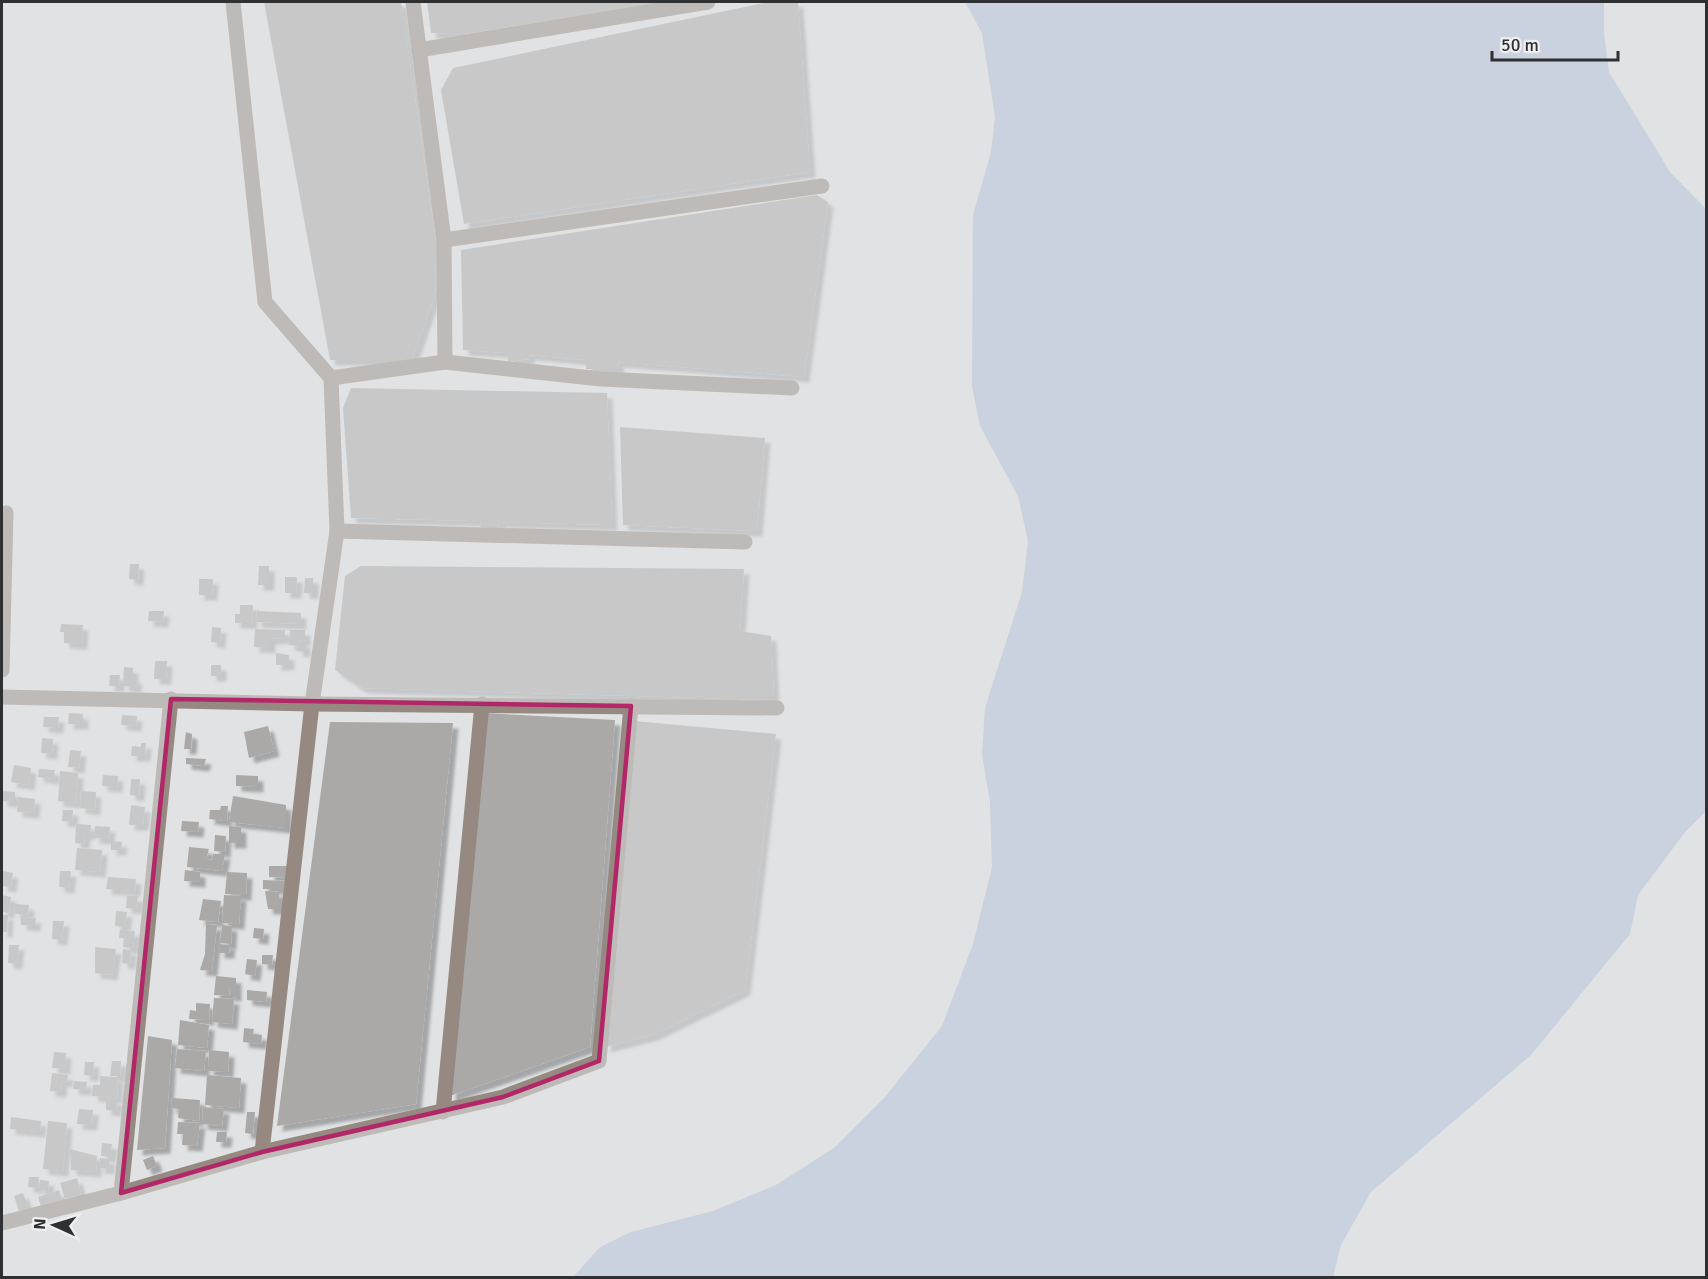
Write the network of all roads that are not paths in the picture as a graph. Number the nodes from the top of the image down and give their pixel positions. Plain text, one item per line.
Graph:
1 (233, 2) edge
2 (413, 2) edge
3 (708, 2) edge
4 (419, 50) junction
5 (822, 186) dead end
6 (444, 240) junction
7 (445, 362) junction
8 (330, 378) junction
9 (792, 388) dead end
10 (6, 513) dead end
11 (337, 531) junction
12 (745, 542) dead end
13 (2, 670) edge
14 (2, 697) edge
15 (171, 699) junction
16 (312, 704) junction
17 (482, 704) junction
18 (631, 706) junction
19 (777, 708) dead end
20 (443, 1112) junction
21 (262, 1152) junction
22 (121, 1193) junction
23 (2, 1223) edge

1 - 8 street
2 - 4 street
3 - 4 street
4 - 6 street
5 - 6 street
6 - 7 street
7 - 8 street
7 - 9 street
8 - 11 street
10 - 13 street
11 - 12 street
11 - 16 street
14 - 15 street
15 - 16 street
15 - 22 street
16 - 17 street
16 - 21 street
17 - 18 street
17 - 20 street
18 - 19 street
18 - 20 street
20 - 21 street
21 - 22 street
22 - 23 street

